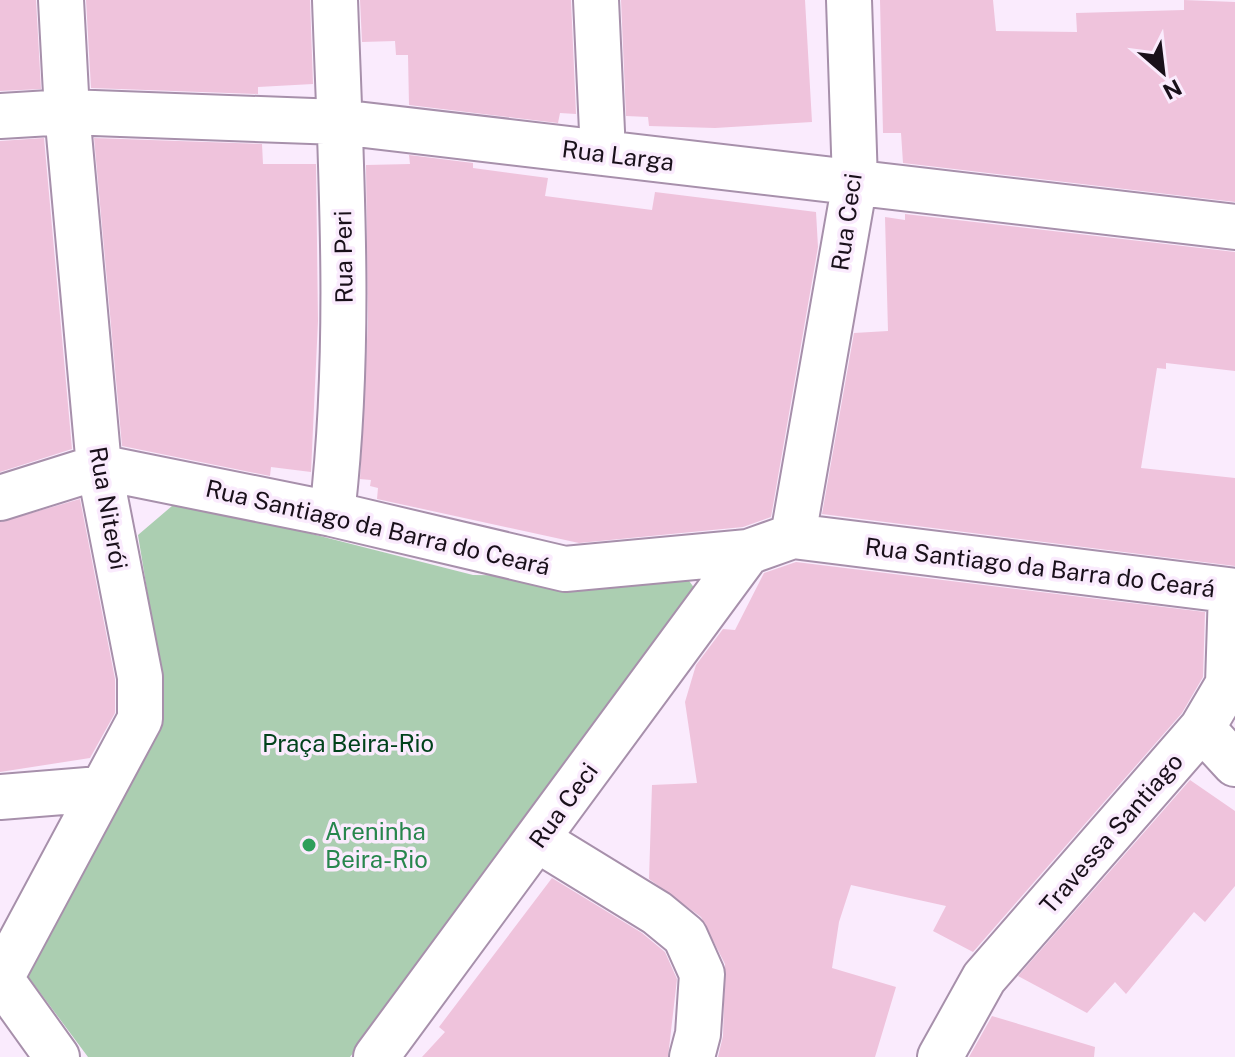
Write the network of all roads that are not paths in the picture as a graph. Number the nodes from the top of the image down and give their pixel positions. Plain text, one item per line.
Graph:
1 (61, 0) edge
2 (335, 0) edge
3 (596, 0) edge
4 (849, 0) edge
5 (67, 112) junction
6 (0, 116) edge
7 (339, 122) junction
8 (603, 153) junction
9 (855, 182) junction
10 (1235, 227) edge
11 (99, 467) junction
12 (0, 498) edge
13 (332, 514) junction
14 (793, 536) junction
15 (748, 552) junction
16 (1233, 591) edge
17 (1202, 728) junction
18 (1235, 764) edge
19 (100, 789) junction
20 (0, 797) edge
21 (538, 840) junction
22 (1, 979) edge
23 (57, 1057) edge
24 (376, 1057) edge
25 (692, 1057) edge
26 (940, 1057) edge

1 - 5 street, Rua Niterói
2 - 7 street, Rua Peri
3 - 8 street
4 - 9 street, Rua Ceci
5 - 6 street, Rua Larga
5 - 7 street, Rua Larga
5 - 11 street, Rua Niterói
7 - 8 street, Rua Larga
7 - 13 street, Rua Peri
8 - 9 street, Rua Larga
9 - 10 street, Rua Larga
9 - 14 street, Rua Ceci
11 - 12 street, Rua Santiago da Barra do Ceará
11 - 13 street, Rua Santiago da Barra do Ceará
11 - 19 street, Rua Niterói
13 - 15 street, Rua Santiago da Barra do Ceará
14 - 15 street, Rua Santiago da Barra do Ceará
14 - 16 street, Rua Santiago da Barra do Ceará
15 - 21 street, Rua Ceci
16 - 17 street, Travessa Santiago
17 - 18 street
17 - 26 street, Travessa Santiago
19 - 20 street
19 - 22 street, Rua Niterói
21 - 24 street, Rua Ceci
21 - 25 street
22 - 23 street

